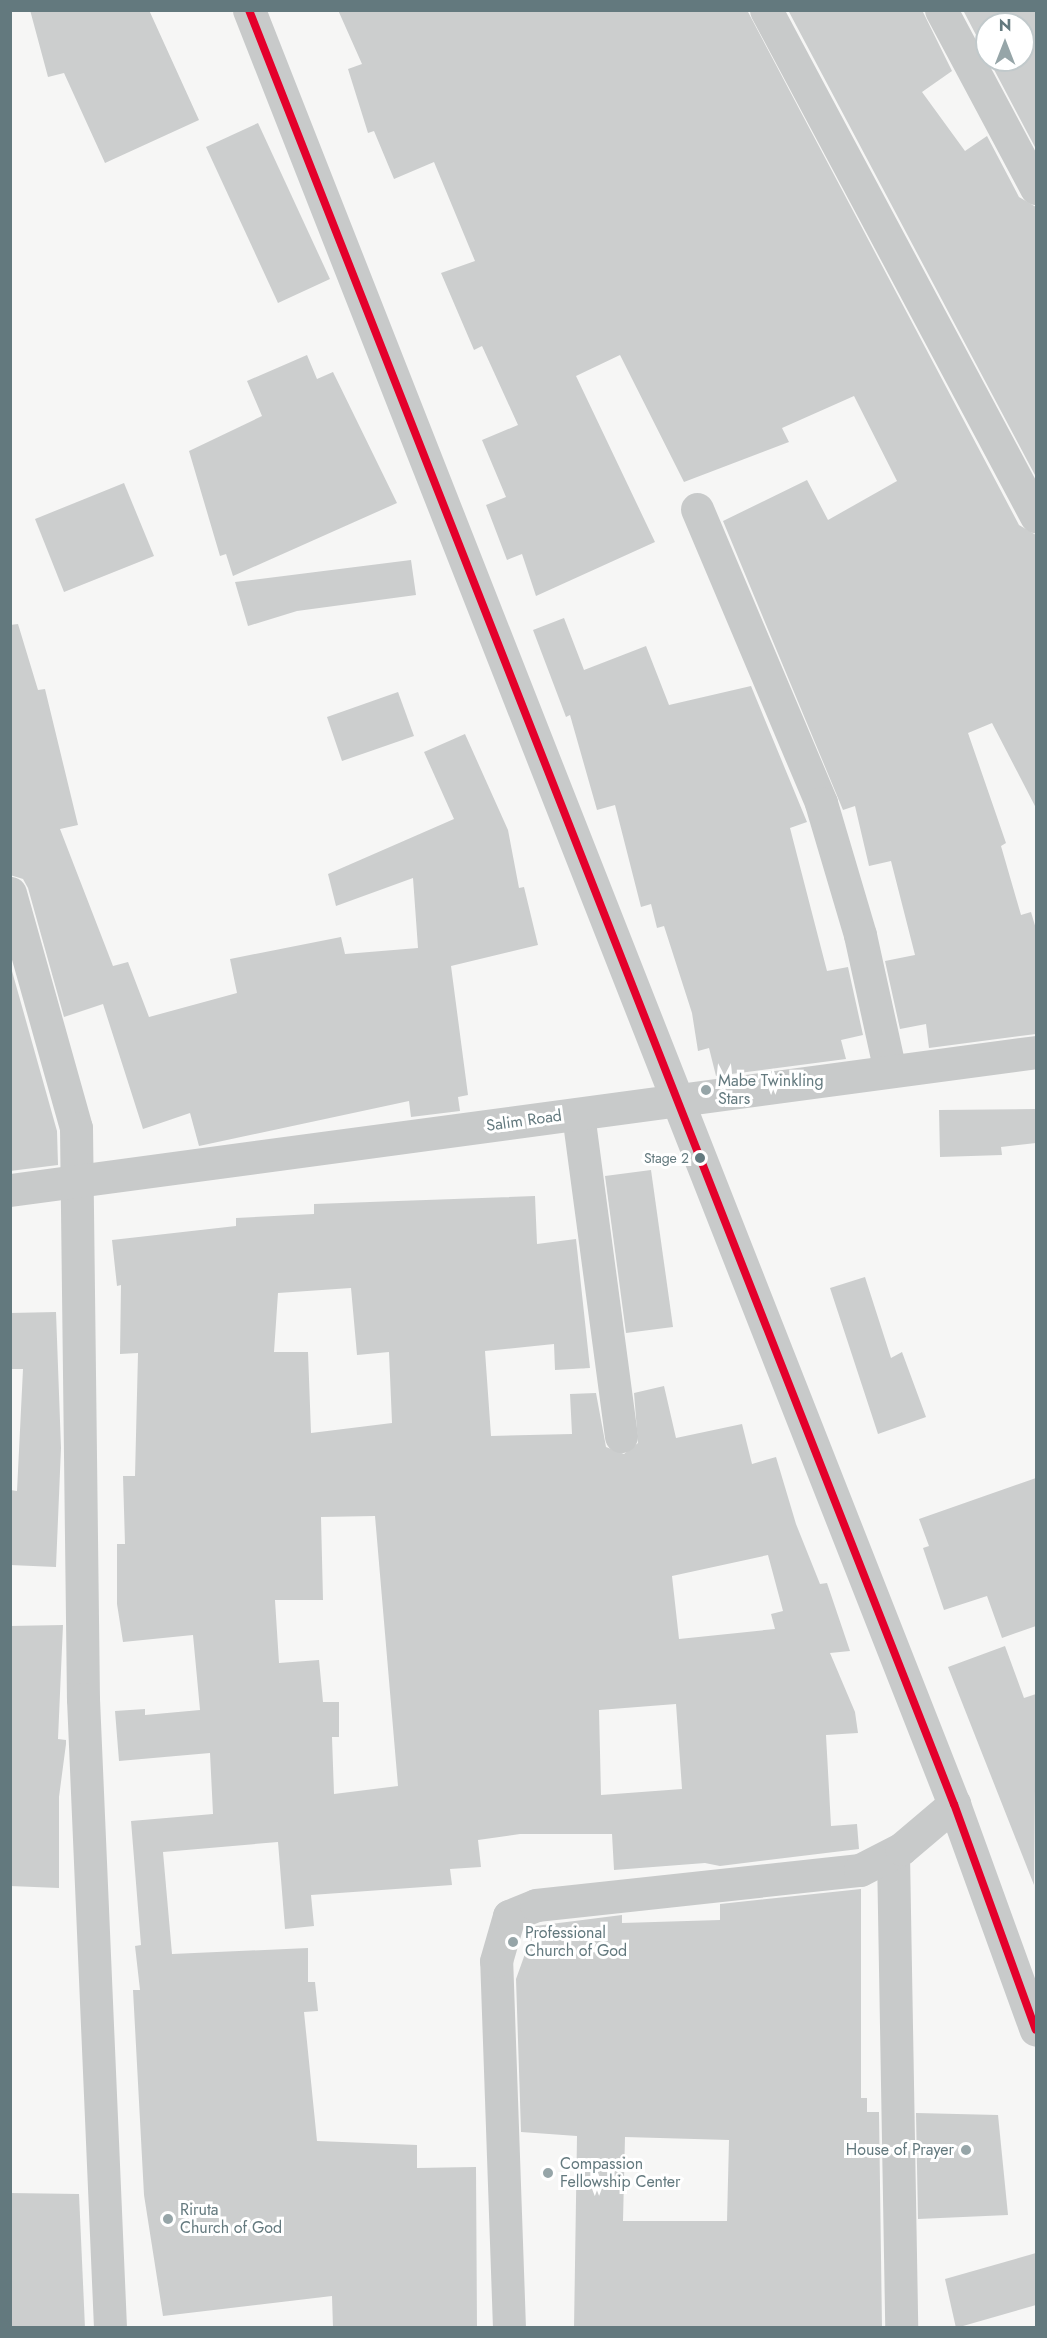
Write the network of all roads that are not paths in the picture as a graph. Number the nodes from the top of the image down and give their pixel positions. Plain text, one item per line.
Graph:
1 (249, 10) edge
2 (766, 10) edge
3 (941, 10) edge
4 (1036, 188) edge
5 (697, 509) dead end
6 (1036, 516) edge
7 (10, 893) edge
8 (1036, 1052) edge
9 (890, 1071) junction
10 (675, 1100) junction
11 (578, 1114) junction
12 (76, 1182) junction
13 (10, 1190) edge
14 (621, 1436) dead end
15 (954, 1804) junction
16 (893, 1854) junction
17 (1036, 2030) edge
18 (110, 2328) edge
19 (509, 2328) edge
20 (901, 2328) edge

1 - 10 street
2 - 6 street
3 - 4 street
5 - 9 street
7 - 12 street
8 - 9 street, Salim Road
9 - 10 street, Salim Road
10 - 11 street, Salim Road
10 - 15 street
11 - 12 street, Salim Road
11 - 14 street
12 - 13 street, Salim Road
12 - 18 street
15 - 16 street
15 - 17 street
16 - 19 street
16 - 20 street

